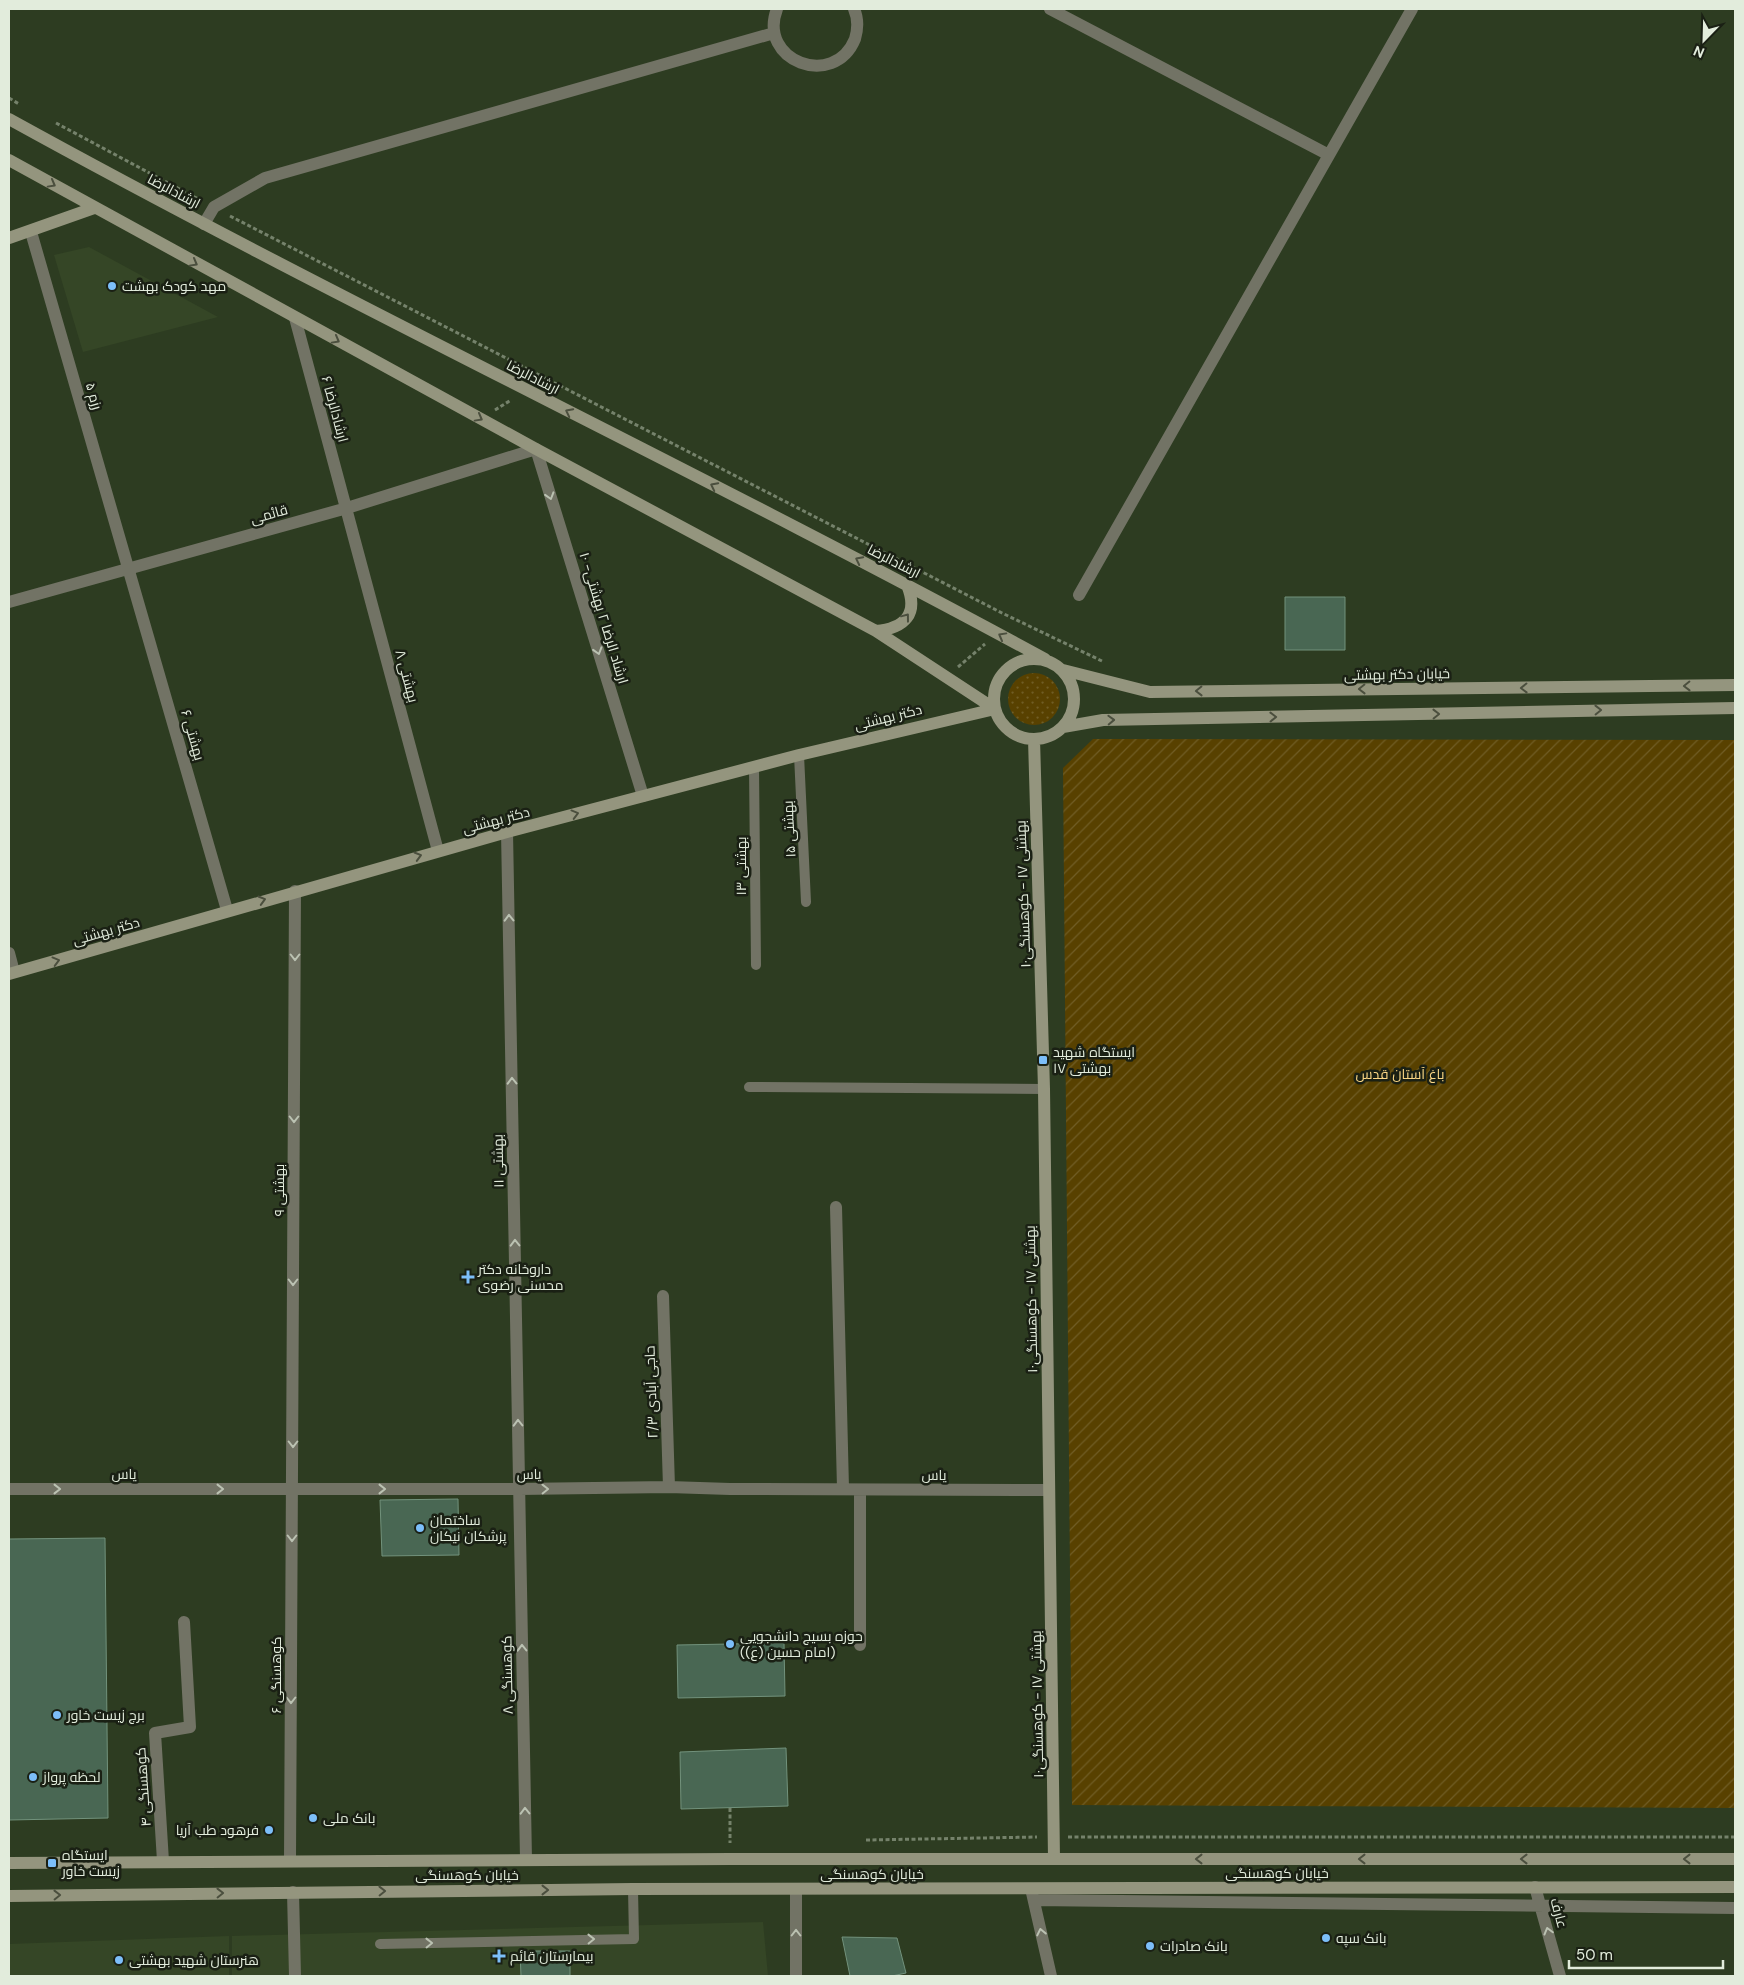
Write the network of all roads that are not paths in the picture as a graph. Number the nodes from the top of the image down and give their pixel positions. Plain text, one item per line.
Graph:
1 (777, 9) edge
2 (854, 9) edge
3 (1412, 9) edge
4 (1058, 11) edge
5 (774, 33) junction
6 (9, 119) edge
7 (1329, 155) junction
8 (9, 160) edge
9 (94, 208) junction
10 (204, 224) junction
11 (31, 232) junction
12 (9, 238) edge
13 (294, 318) junction
14 (536, 449) junction
15 (347, 508) junction
16 (129, 569) junction
17 (907, 585) junction
18 (1079, 595) dead end
19 (9, 602) edge
20 (876, 631) junction
21 (1045, 660) junction
22 (1063, 670) junction
23 (1735, 685) edge
24 (1735, 708) edge
25 (995, 709) junction
26 (1063, 727) junction
27 (1034, 739) junction
28 (799, 755) junction
29 (754, 767) junction
30 (643, 796) junction
31 (507, 832) junction
32 (438, 851) junction
33 (295, 891) junction
34 (806, 902) dead end
35 (228, 910) junction
36 (9, 953) edge
37 (756, 965) dead end
38 (11, 973) edge
39 (749, 1087) dead end
40 (1044, 1089) junction
41 (836, 1206) dead end
42 (663, 1296) dead end
43 (669, 1487) junction
44 (843, 1488) junction
45 (9, 1489) edge
46 (292, 1489) junction
47 (519, 1489) junction
48 (860, 1490) junction
49 (1049, 1490) junction
50 (184, 1622) dead end
51 (860, 1645) dead end
52 (1054, 1859) junction
53 (290, 1860) junction
54 (526, 1860) junction
55 (1735, 1860) edge
56 (163, 1861) junction
57 (9, 1863) edge
58 (1535, 1887) junction
59 (1735, 1887) edge
60 (633, 1889) junction
61 (796, 1889) junction
62 (293, 1892) junction
63 (1032, 1894) junction
64 (9, 1896) edge
65 (1542, 1905) junction
66 (1735, 1908) edge
67 (380, 1944) dead end
68 (295, 1976) edge
69 (796, 1976) edge
70 (1051, 1976) edge
71 (1560, 1976) edge

1 - 5 street
2 - 5 street
3 - 7 street
4 - 7 street
5 - 10 street
6 - 10 street, ارشادالرضا
7 - 18 street
8 -> 9 street
9 - 11 street
9 -> 13 street
17 -> 10 street, ارشادالرضا
11 - 12 street
11 - 16 street, رزم ۵
13 -> 14 street
13 - 15 street, ارشادالرضا ۶
14 - 15 street, قائمی
14 - 20 street
14 -> 30 street, ارشاد الرضا ۲ بهشتی- ۱۰
15 - 16 street, قائمی
15 - 32 street, بهشتی ۸
16 - 19 street, قائمی
16 - 35 street, بهشتی ۶
20 -> 17 street
21 -> 17 street, ارشادالرضا
20 - 25 street
21 - 22 street
21 - 25 street
23 -> 22 street, خیابان دکتر بهشتی
22 - 26 street
26 -> 24 street
25 - 27 street
25 - 28 street, دکتر بهشتی
26 - 27 street
27 - 40 street, بهشتی ۱۷ - کوهسنگی۱۰
28 - 29 street, دکتر بهشتی
28 - 34 lane, بهشتی ۱۵
29 - 30 street, دکتر بهشتی
29 - 37 lane, بهشتی ۱۳
31 -> 30 street, دکتر بهشتی
31 - 32 street, دکتر بهشتی
47 -> 31 street, بهشتی ۱۱
33 -> 32 street, دکتر بهشتی
35 -> 33 street, دکتر بهشتی
33 -> 46 street, بهشتی ۹
38 -> 35 street, دکتر بهشتی
36 - 38 street
39 - 40 lane
40 - 49 street, بهشتی ۱۷ - کوهسنگی۱۰
41 - 44 street
42 - 43 street, حاجی آبادی ۲/۳
43 - 44 street, یاس
47 -> 43 street, یاس
44 - 48 street, یاس
45 -> 46 street, یاس
46 -> 47 street, یاس
46 -> 53 street, کوهسنگی ۶
54 -> 47 street, کوهسنگی ۸
48 - 49 street, یاس
48 - 51 street
49 - 52 street, بهشتی ۱۷ - کوهسنگی۱۰
50 - 56 street, کوهسنگی ۴
52 - 54 street, خیابان کوهسنگی
55 -> 52 street, خیابان کوهسنگی
53 - 54 street, خیابان کوهسنگی
53 - 56 street, خیابان کوهسنگی
56 - 57 street, خیابان کوهسنگی
58 - 59 street, خیابان کوهسنگی
58 - 63 street, خیابان کوهسنگی
58 - 65 street, عارف
60 - 61 street, خیابان کوهسنگی
62 -> 60 street, خیابان کوهسنگی
67 -> 60 lane
61 - 63 street, خیابان کوهسنگی
69 -> 61 street
64 -> 62 street, خیابان کوهسنگی
62 - 68 street
63 - 65 street
70 -> 63 street
65 - 66 street
71 -> 65 street, عارف

